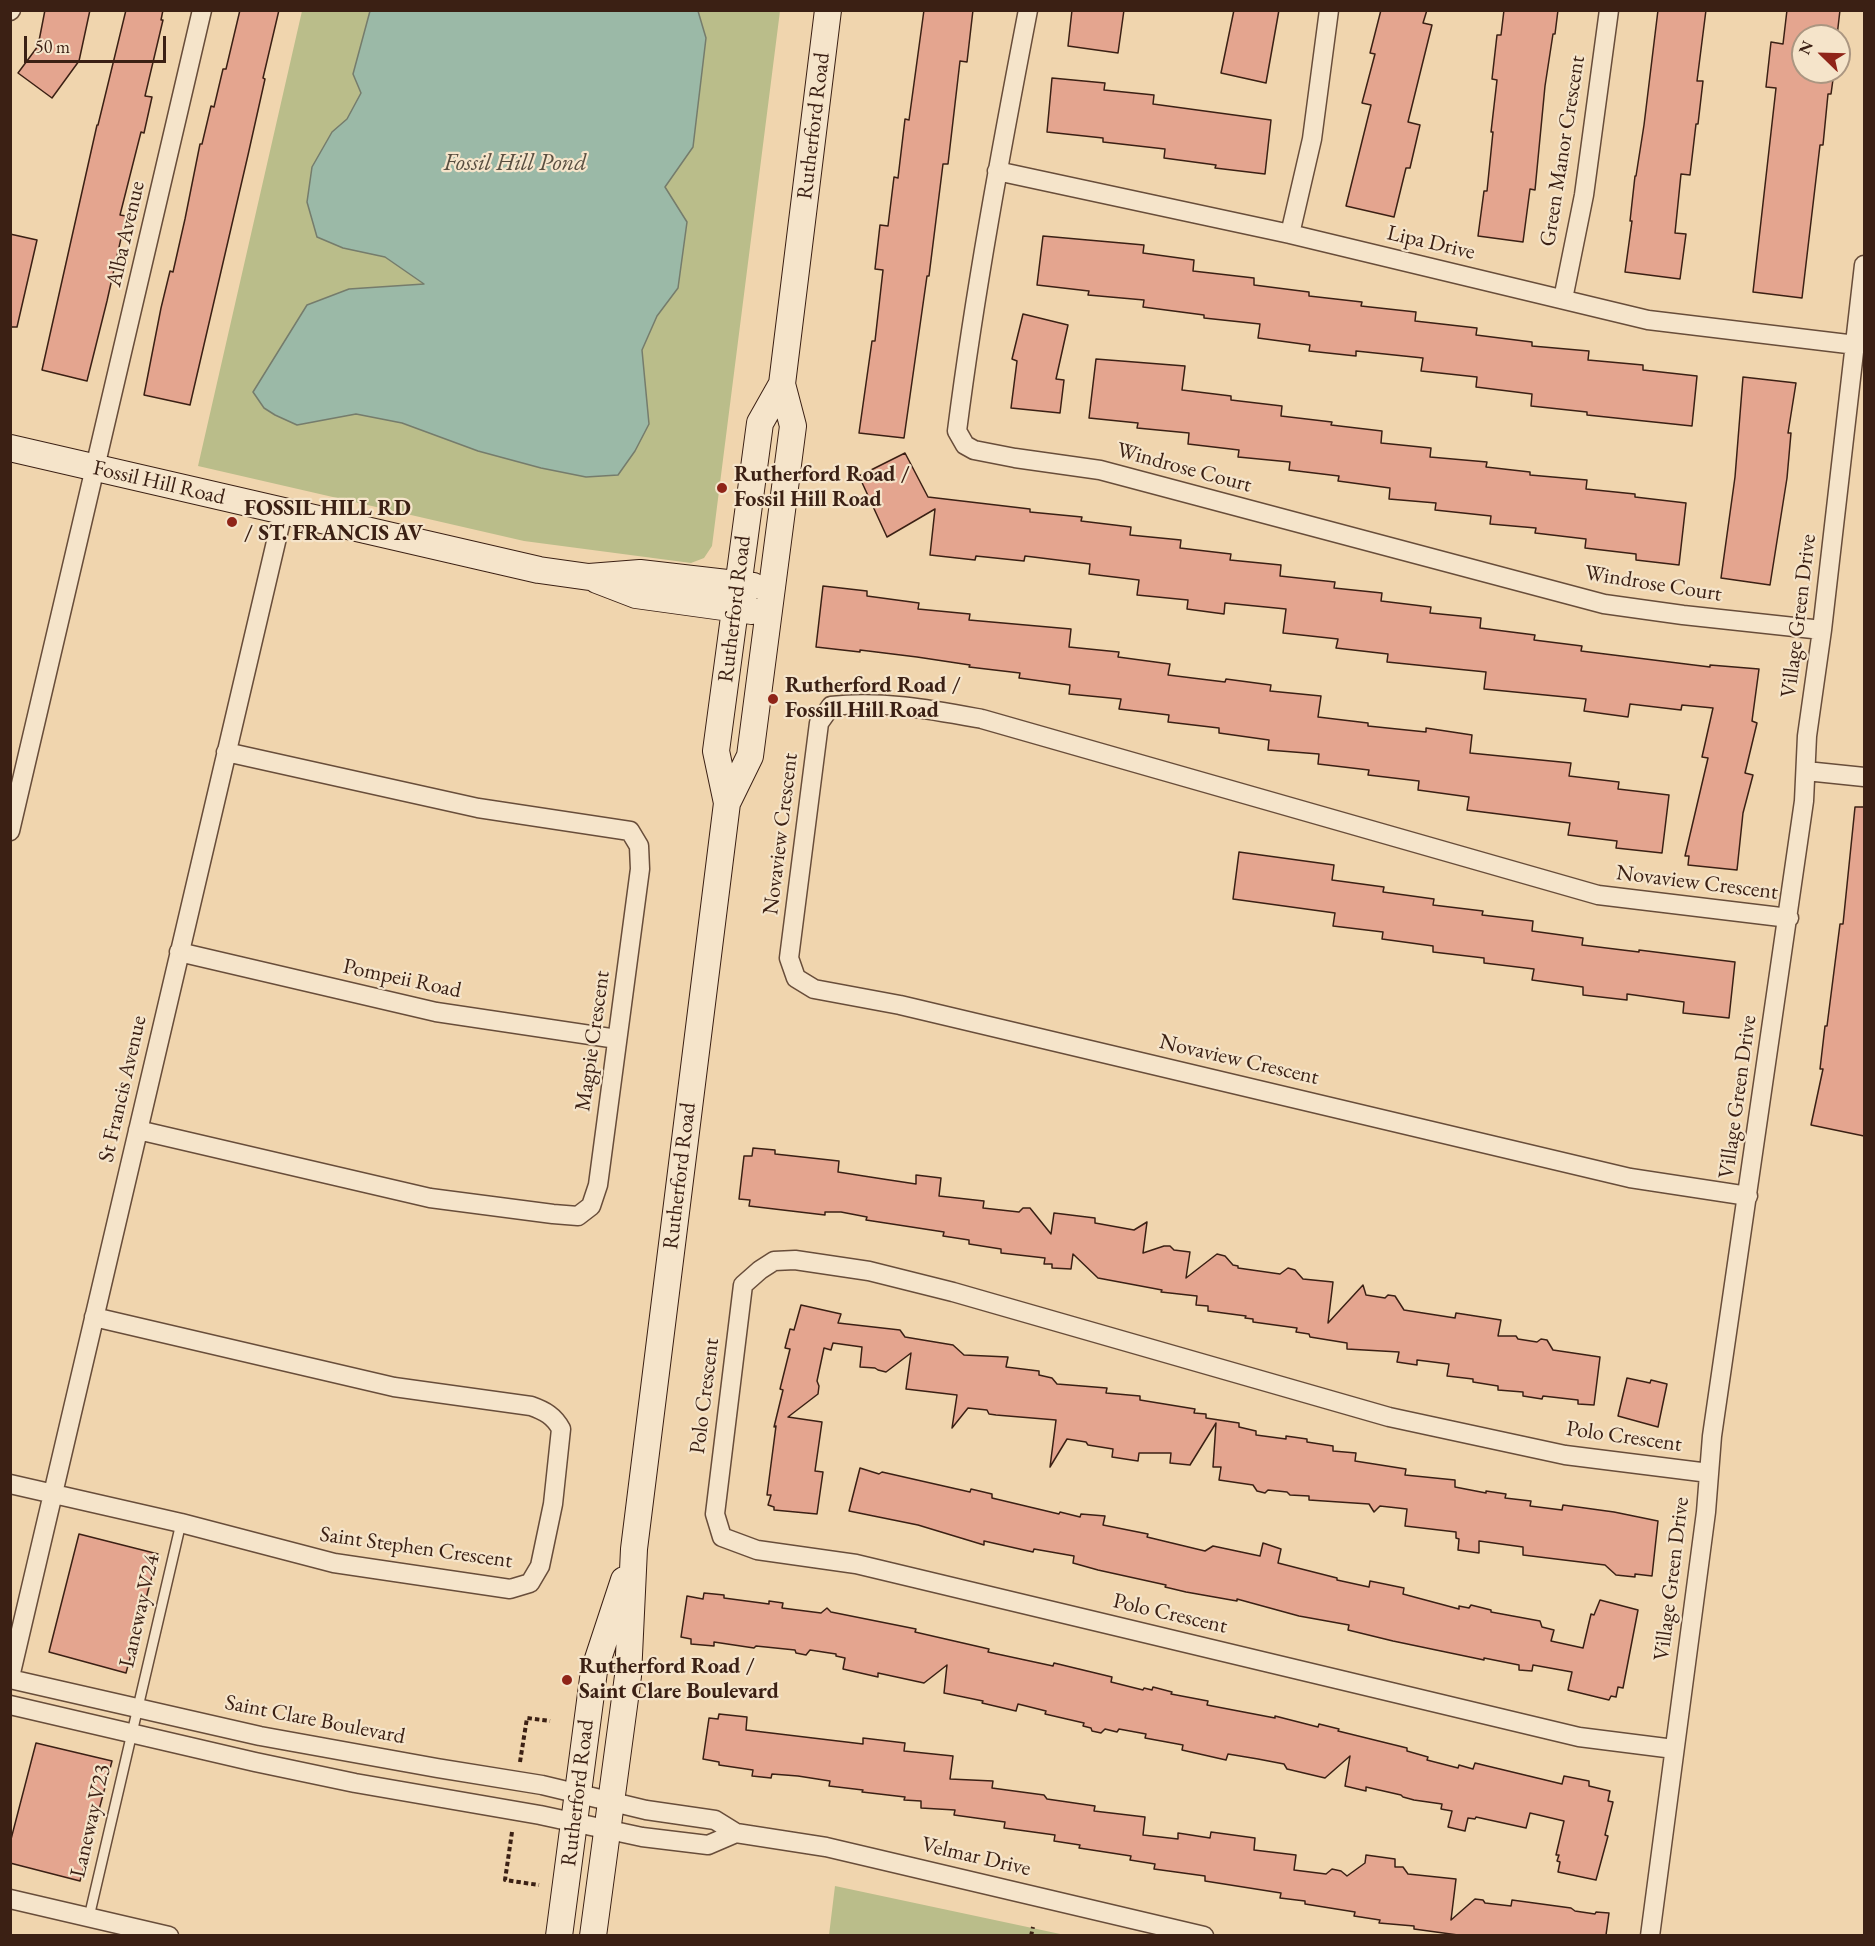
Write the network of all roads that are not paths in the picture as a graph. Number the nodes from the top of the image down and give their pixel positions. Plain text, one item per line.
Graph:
1 (202, 10) edge
2 (828, 10) edge
3 (1028, 10) edge
4 (1329, 10) edge
5 (1609, 10) edge
6 (997, 171) junction
7 (1290, 234) junction
8 (1864, 265) edge
9 (1563, 299) junction
10 (1856, 345) junction
11 (782, 384) junction
12 (10, 448) edge
13 (96, 468) junction
14 (283, 512) junction
15 (771, 588) junction
16 (736, 596) junction
17 (768, 613) junction
18 (1822, 630) junction
19 (226, 752) junction
20 (1806, 771) junction
21 (1864, 777) edge
22 (727, 803) junction
23 (10, 831) edge
24 (1788, 918) junction
25 (179, 952) junction
26 (617, 1039) junction
27 (138, 1130) junction
28 (1748, 1196) junction
29 (94, 1317) junction
30 (1709, 1473) junction
31 (10, 1484) edge
32 (53, 1494) junction
33 (181, 1523) junction
34 (634, 1549) junction
35 (10, 1678) edge
36 (10, 1705) edge
37 (137, 1707) junction
38 (131, 1734) junction
39 (1674, 1749) junction
40 (578, 1794) junction
41 (611, 1801) junction
42 (574, 1822) junction
43 (607, 1830) junction
44 (736, 1833) junction
45 (10, 1899) edge
46 (89, 1917) junction
47 (168, 1935) edge
48 (559, 1935) edge
49 (593, 1935) edge
50 (1204, 1935) edge
51 (1650, 1935) edge

1 - 13 street, Alba Avenue
2 - 11 main road, Rutherford Road
3 - 6 street, Windrose Court
4 - 7 street
5 - 9 street, Green Manor Crescent
6 - 7 street, Lipa Drive
6 - 18 street, Windrose Court
7 - 9 street, Lipa Drive
8 - 10 street, Village Green Drive
9 - 10 street, Lipa Drive
10 - 18 street, Village Green Drive
11 - 15 main road, Rutherford Road
11 - 16 main road, Rutherford Road
12 - 13 main road, Fossil Hill Road
13 - 14 main road, Fossil Hill Road
13 - 23 street, Alba Avenue
14 - 16 main road, Fossil Hill Road
14 - 19 street, St Francis Avenue
15 - 16 main road, Fossil Hill Road
15 - 17 main road, Rutherford Road
16 - 17 main road, Fossil Hill Road
16 - 22 main road, Rutherford Road
17 - 22 main road, Rutherford Road
18 - 20 street, Village Green Drive
19 - 25 street, St Francis Avenue
19 - 26 street, Magpie Crescent
20 - 21 street
20 - 24 street, Village Green Drive
22 - 34 main road, Rutherford Road
24 - 28 street, Village Green Drive
24 - 28 street, Novaview Crescent
25 - 26 street, Pompeii Road
25 - 27 street, St Francis Avenue
26 - 27 street, Magpie Crescent
27 - 29 street, St Francis Avenue
28 - 30 street, Village Green Drive
29 - 32 street, St Francis Avenue
29 - 33 street, Saint Stephen Crescent
30 - 39 street, Village Green Drive
30 - 39 street, Polo Crescent
31 - 32 street, Saint Stephen Crescent
32 - 33 street, Saint Stephen Crescent
32 - 35 street, St Francis Avenue
33 - 37 lane, Laneway V24
34 - 40 main road, Rutherford Road
34 - 41 main road, Rutherford Road
35 - 37 street, Saint Clare Boulevard
36 - 38 street
37 - 38 lane, Laneway V24
37 - 40 street, Saint Clare Boulevard
38 - 42 street
38 - 46 lane, Laneway V23
39 - 51 street, Village Green Drive
40 - 41 street, Saint Clare Boulevard
40 - 42 main road, Rutherford Road
41 - 43 main road, Rutherford Road
41 - 44 street, Velmar Drive
42 - 43 street
42 - 48 main road, Rutherford Road
43 - 44 street
43 - 49 main road, Rutherford Road
44 - 50 street, Velmar Drive
45 - 46 street
46 - 47 street

